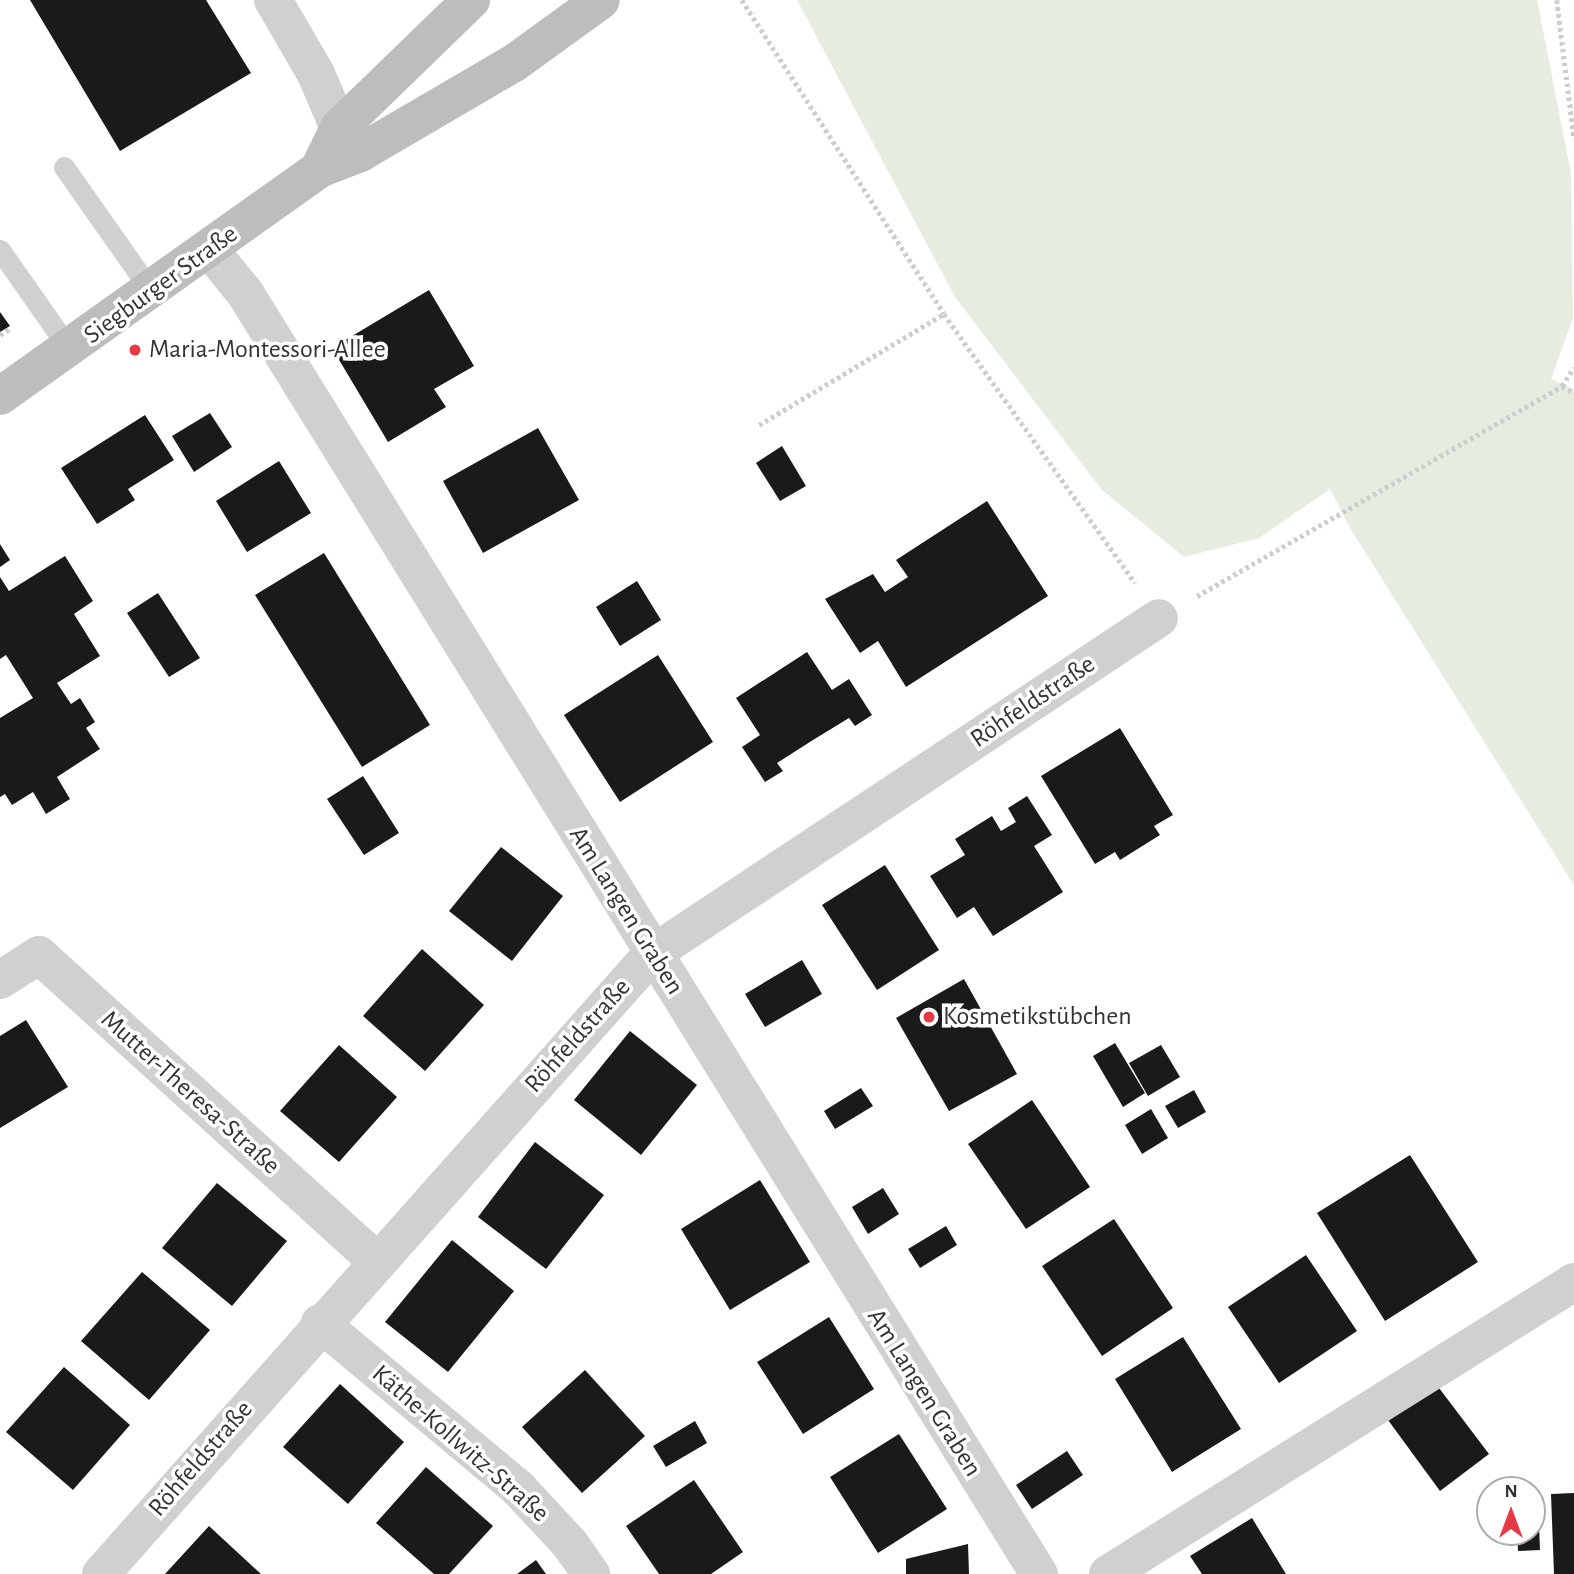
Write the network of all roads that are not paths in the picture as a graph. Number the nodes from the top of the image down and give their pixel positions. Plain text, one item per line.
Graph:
1 (274, 0) edge
2 (471, 0) edge
3 (601, 0) edge
4 (350, 140) junction
5 (64, 167) dead end
6 (0, 250) edge
7 (210, 250) junction
8 (152, 292) junction
9 (70, 350) junction
10 (0, 396) edge
11 (1159, 618) road end
12 (652, 954) junction
13 (0, 980) edge
14 (376, 1261) junction
15 (1574, 1282) edge
16 (320, 1322) junction
17 (101, 1574) edge
18 (591, 1574) edge
19 (1040, 1574) edge
20 (1108, 1574) edge

1 - 4 street
2 - 4 main road, Siegburger Straße
3 - 4 main road, Siegburger Straße
4 - 7 main road, Siegburger Straße
5 - 8 lane
6 - 9 lane
7 - 8 main road, Siegburger Straße
7 - 12 street, Am Langen Graben
8 - 9 main road, Siegburger Straße
9 - 10 main road, Siegburger Straße
11 - 12 street, Röhfeldstraße
12 - 14 street, Röhfeldstraße
12 - 19 street, Am Langen Graben
13 - 14 street, Mutter-Theresa-Straße
14 - 16 street, Röhfeldstraße
15 - 20 street
16 - 17 street, Röhfeldstraße
16 - 18 street, Käthe-Kollwitz-Straße

